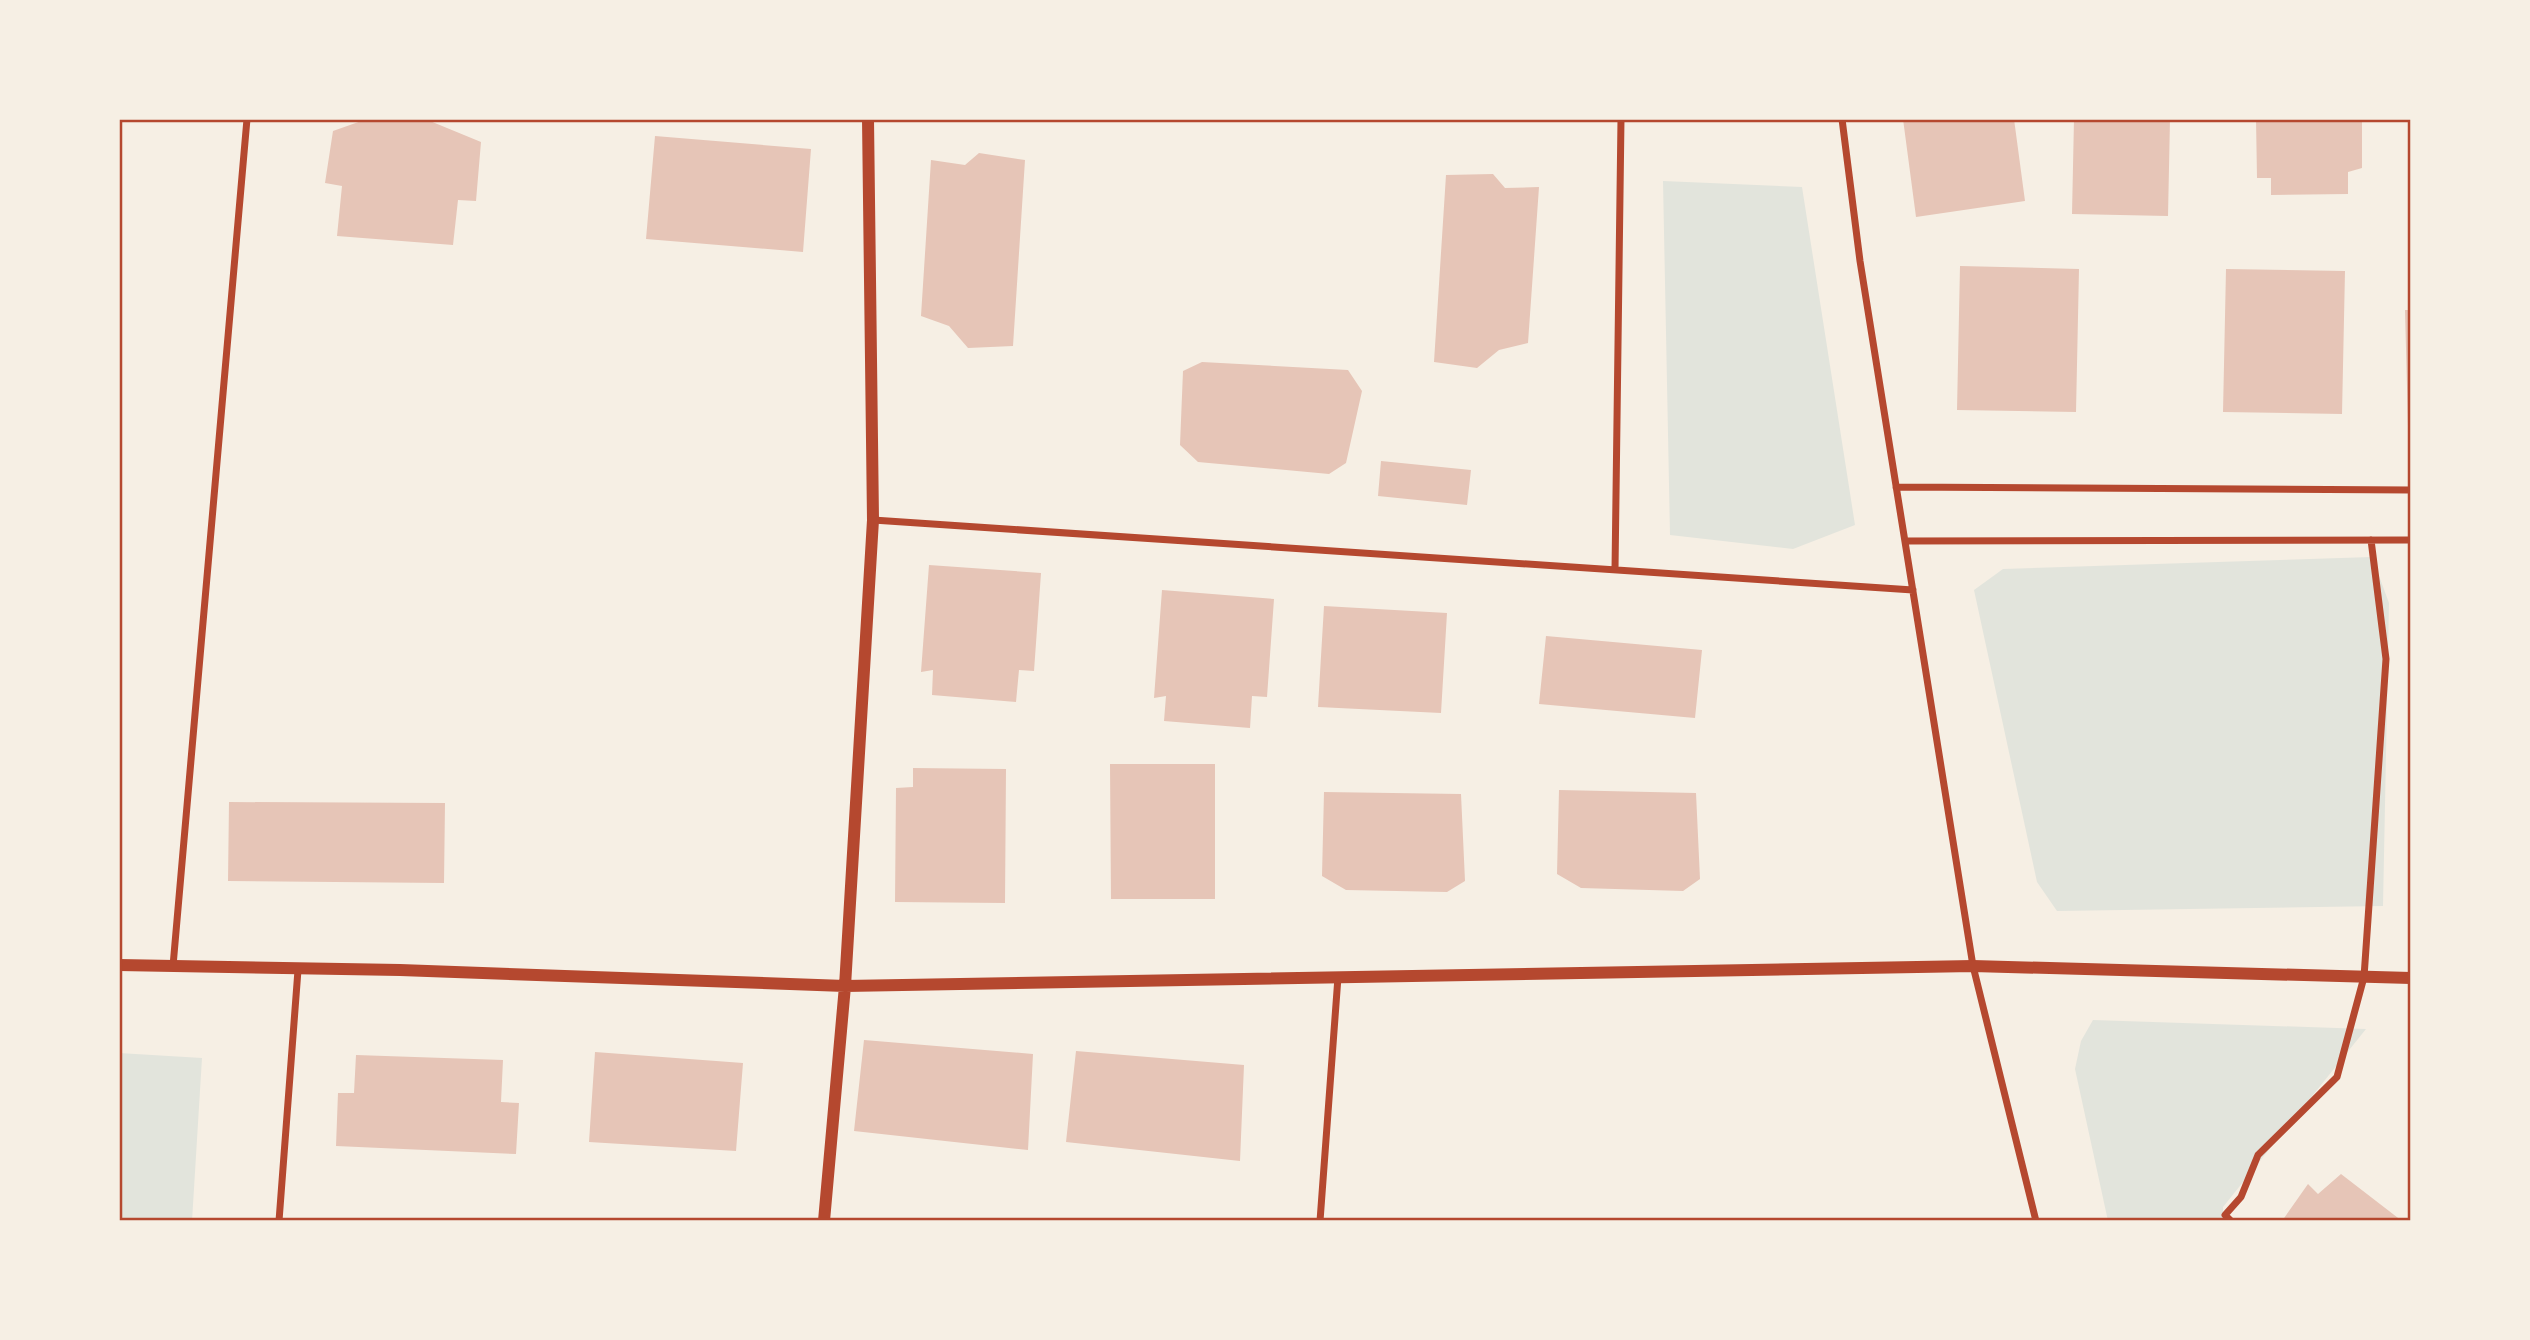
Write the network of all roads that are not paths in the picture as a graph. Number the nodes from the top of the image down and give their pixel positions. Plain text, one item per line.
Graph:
1 (247, 119) edge
2 (868, 119) edge
3 (1621, 119) edge
4 (1842, 119) edge
5 (1896, 487) junction
6 (2411, 490) edge
7 (873, 520) junction
8 (2371, 540) junction
9 (2411, 540) edge
10 (1905, 541) junction
11 (1615, 570) junction
12 (1913, 590) junction
13 (119, 965) edge
14 (173, 966) junction
15 (1973, 966) junction
16 (298, 970) junction
17 (1338, 977) junction
18 (2364, 977) junction
19 (2411, 978) edge
20 (845, 986) junction
21 (279, 1221) edge
22 (824, 1221) edge
23 (1320, 1221) edge
24 (2036, 1221) edge
25 (2231, 1221) edge

1 - 14 street
2 - 7 street
3 - 11 street
4 - 5 street
5 - 6 street
5 - 10 street
7 - 11 street
7 - 20 street
8 - 9 street
8 - 10 street
8 - 18 street
10 - 12 street
11 - 12 street
12 - 15 street
13 - 14 street
14 - 16 street
15 - 17 street
15 - 18 street
15 - 24 street
16 - 20 street
16 - 21 street
17 - 20 street
17 - 23 street
18 - 19 street
18 - 25 street
20 - 22 street

